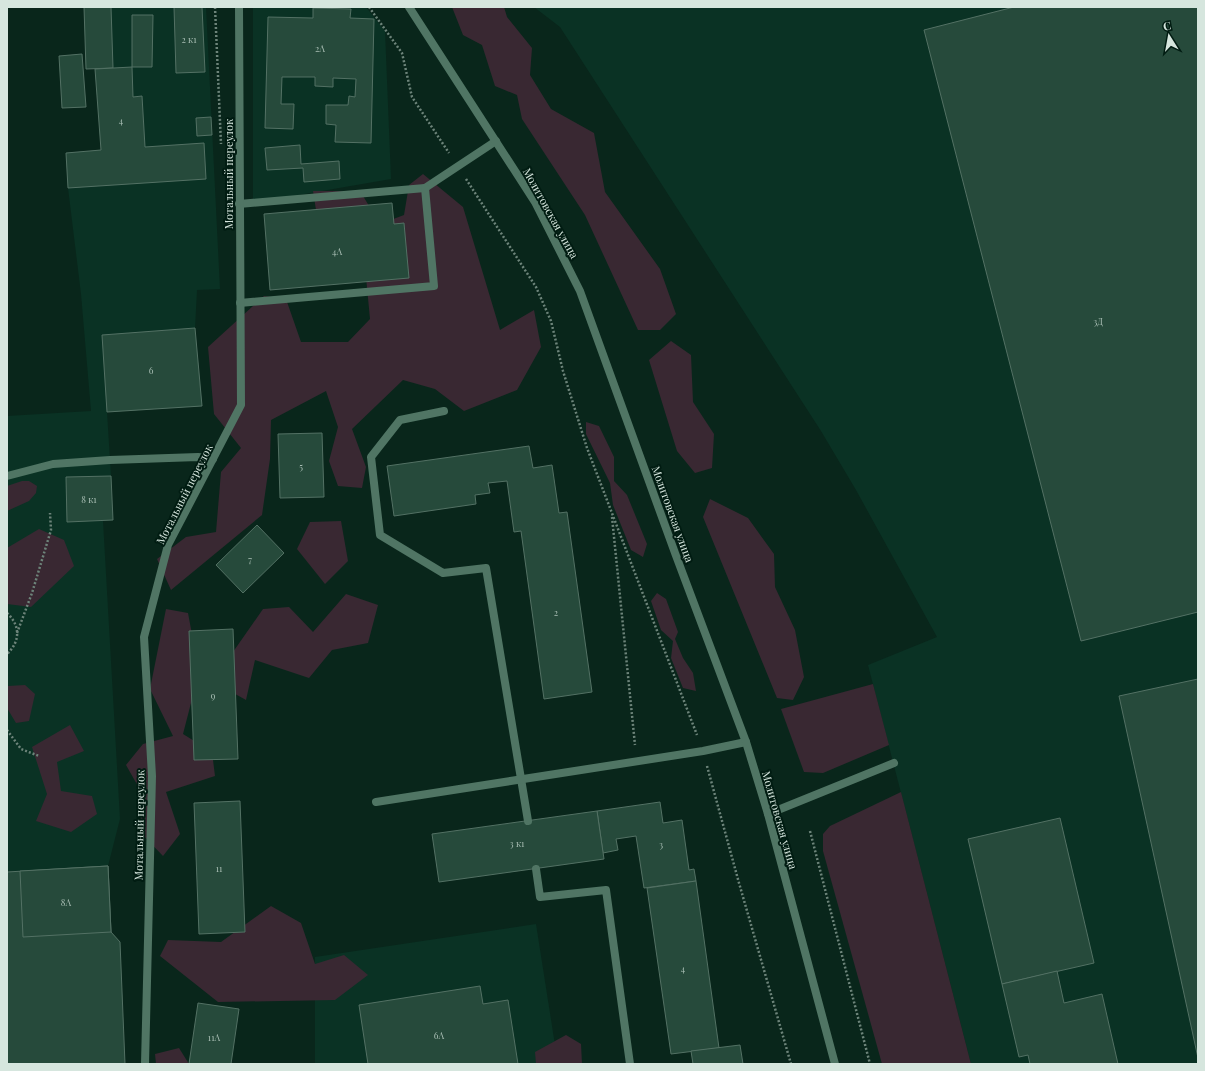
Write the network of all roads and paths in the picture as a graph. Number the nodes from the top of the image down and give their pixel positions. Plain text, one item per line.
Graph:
1 (239, 7) edge
2 (369, 7) edge
3 (409, 7) edge
4 (496, 142) junction
5 (458, 167) junction
6 (425, 188) junction
7 (239, 204) junction
8 (240, 303) junction
9 (444, 411) dead end
10 (213, 459) junction
11 (7, 476) edge
12 (50, 512) dead end
13 (612, 514) junction
14 (7, 613) edge
15 (18, 633) junction
16 (7, 654) edge
17 (7, 730) edge
18 (746, 742) junction
19 (703, 751) junction
20 (38, 756) dead end
21 (637, 762) junction
22 (894, 763) dead end
23 (521, 779) junction
24 (376, 802) dead end
25 (768, 814) junction
26 (528, 821) dead end
27 (810, 831) dead end
28 (536, 869) dead end
29 (144, 1064) edge
30 (630, 1064) edge
31 (791, 1064) edge
32 (835, 1064) edge
33 (870, 1064) edge

1 - 7 street, Мотальный переулок
2 - 5 path
3 - 4 street, Молитовская улица
4 - 5 street
4 - 18 street, Молитовская улица
5 - 6 street
5 - 13 path
6 - 7 street
6 - 8 street
7 - 8 street, Мотальный переулок
8 - 10 street, Мотальный переулок
9 - 23 street
10 - 11 street
10 - 29 street, Мотальный переулок
12 - 15 path
13 - 19 path
13 - 21 path
14 - 15 path
15 - 16 path
17 - 20 path
18 - 19 street
18 - 25 street, Молитовская улица
19 - 21 street
19 - 31 path
21 - 23 street
22 - 25 street
23 - 24 street
23 - 26 street
25 - 32 street, Молитовская улица
27 - 33 path
28 - 30 street

